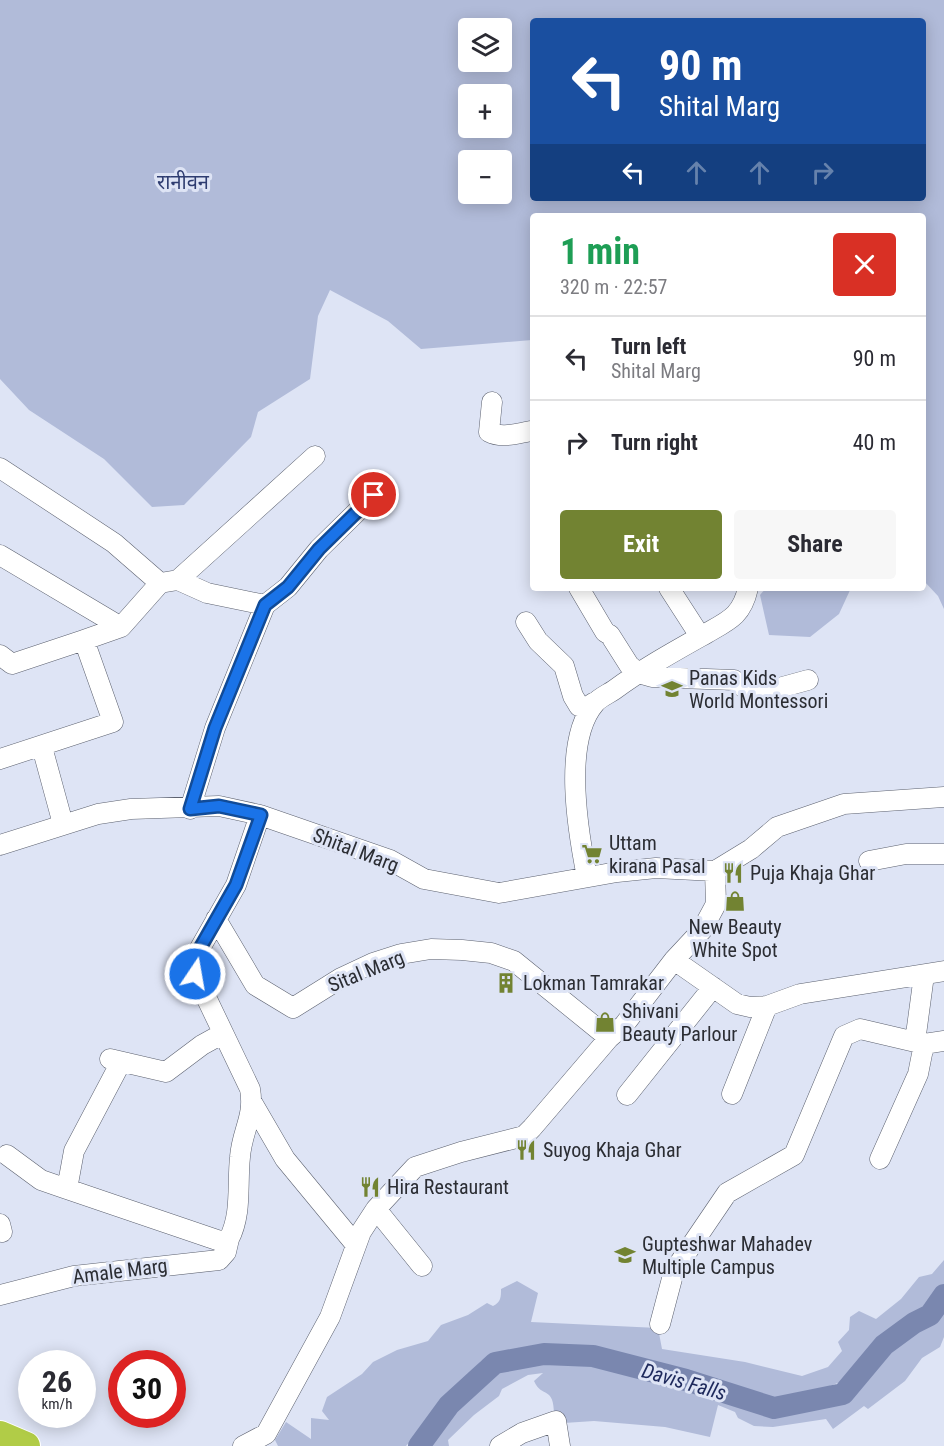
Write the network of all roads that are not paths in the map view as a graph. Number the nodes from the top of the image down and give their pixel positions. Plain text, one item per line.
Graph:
1 (492, 402) dead end
2 (530, 431) edge
3 (315, 456) dead end
4 (0, 468) edge
5 (374, 495) dead end
6 (0, 555) edge
7 (169, 581) junction
8 (581, 591) edge
9 (671, 591) edge
10 (747, 591) edge
11 (265, 605) junction
12 (526, 622) dead end
13 (121, 627) junction
14 (700, 636) junction
15 (84, 640) junction
16 (0, 655) edge
17 (638, 673) junction
18 (808, 680) dead end
19 (595, 702) junction
20 (42, 747) junction
21 (0, 759) edge
22 (944, 797) edge
23 (190, 809) junction
24 (261, 815) junction
25 (63, 824) junction
26 (0, 845) edge
27 (944, 854) edge
28 (869, 861) dead end
29 (715, 871) junction
30 (587, 877) junction
31 (216, 919) junction
32 (674, 960) junction
33 (944, 972) edge
34 (924, 975) junction
35 (713, 987) junction
36 (767, 1006) junction
37 (222, 1034) junction
38 (609, 1038) junction
39 (944, 1041) edge
40 (920, 1043) junction
41 (627, 1095) dead end
42 (732, 1095) dead end
43 (253, 1104) junction
44 (7, 1155) dead end
45 (880, 1160) dead end
46 (67, 1189) junction
47 (376, 1209) junction
48 (229, 1239) junction
49 (356, 1245) junction
50 (422, 1266) dead end
51 (0, 1295) edge
52 (660, 1324) dead end
53 (0, 1435) edge
54 (26, 1446) edge
55 (243, 1446) edge
56 (500, 1446) edge
57 (560, 1446) edge

1 - 2 street
3 - 7 street
4 - 7 street
5 - 11 street
6 - 13 street
7 - 11 street
7 - 13 street
8 - 17 street
9 - 14 street
10 - 14 street
11 - 23 street
12 - 19 street
13 - 15 street
14 - 17 street
15 - 16 street
15 - 20 street
17 - 18 street
17 - 19 street
19 - 30 street
20 - 21 street
20 - 25 street
22 - 29 street
23 - 24 street, Shital Marg
23 - 25 street, Shital Marg
24 - 30 street, Shital Marg
24 - 31 street
25 - 26 street, Shital Marg
27 - 28 street
29 - 30 street, Shital Marg
29 - 32 street
31 - 37 street
31 - 38 street, Sital Marg
32 - 35 street
32 - 38 street
33 - 34 street
34 - 36 street
34 - 40 street
35 - 36 street
35 - 41 street
36 - 42 street
37 - 43 street
37 - 46 street
38 - 47 street
39 - 40 street
40 - 45 street
40 - 52 street
43 - 48 street
43 - 49 street
44 - 46 street
46 - 48 street
47 - 49 street
47 - 50 street
48 - 51 street, Amale Marg
49 - 55 street
53 - 54 highway
56 - 57 street

